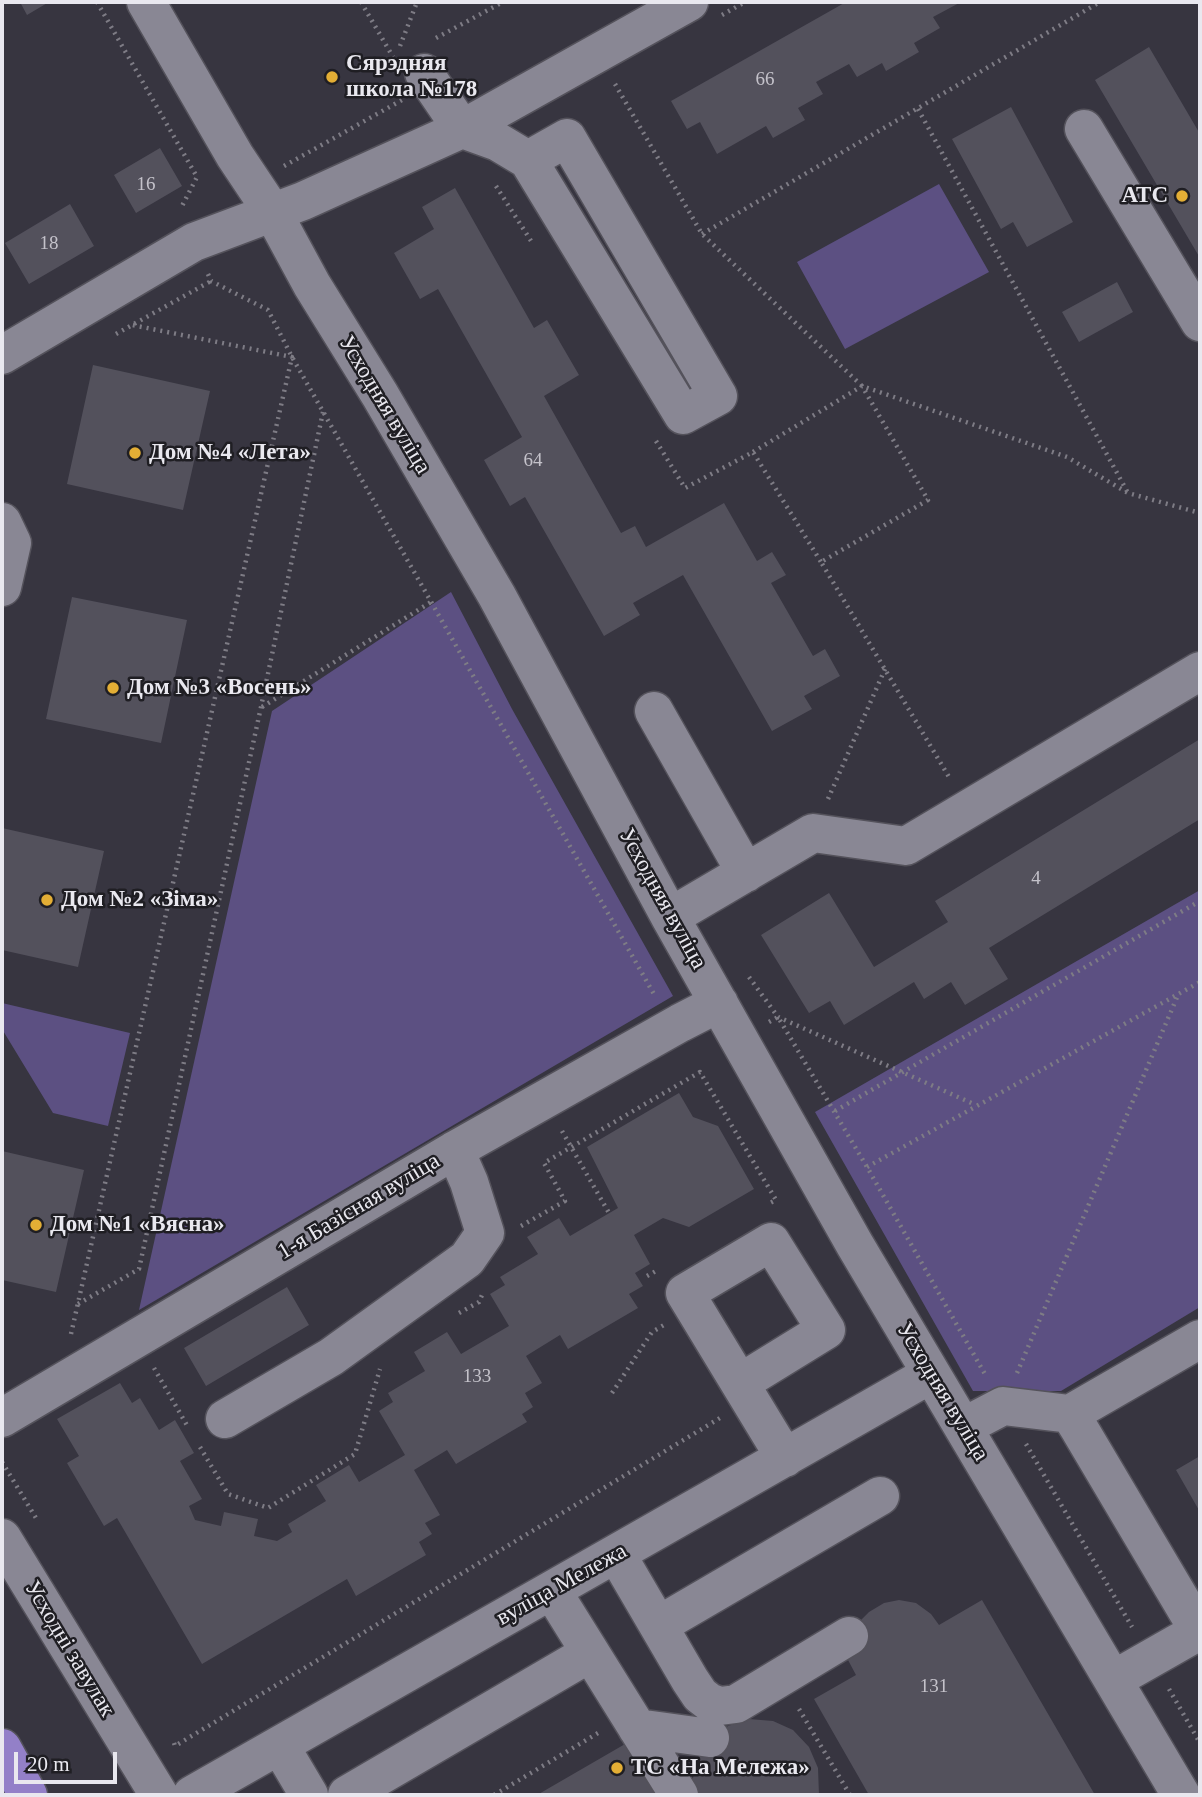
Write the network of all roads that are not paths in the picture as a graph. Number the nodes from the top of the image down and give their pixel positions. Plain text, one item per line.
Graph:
1 (146, 2) edge
2 (689, 2) edge
3 (420, 71) road end
4 (462, 129) junction
5 (1084, 129) dead end
6 (273, 213) junction
7 (1200, 322) edge
8 (2, 355) edge
9 (683, 415) dead end
10 (2, 522) edge
11 (2, 587) edge
12 (1200, 671) edge
13 (654, 711) dead end
14 (746, 873) junction
15 (670, 917) junction
16 (719, 1003) junction
17 (455, 1150) junction
18 (1200, 1339) edge
19 (931, 1374) junction
20 (745, 1392) road end
21 (1070, 1414) junction
22 (2, 1418) edge
23 (225, 1419) dead end
24 (962, 1427) junction
25 (785, 1458) junction
26 (880, 1496) dead end
27 (2, 1538) edge
28 (617, 1555) junction
29 (552, 1591) junction
30 (659, 1625) junction
31 (849, 1636) dead end
32 (590, 1653) junction
33 (1114, 1680) junction
34 (633, 1722) junction
35 (710, 1738) dead end
36 (280, 1746) junction
37 (2, 1748) edge
38 (28, 1795) edge
39 (159, 1795) edge
40 (192, 1795) edge
41 (309, 1795) edge
42 (348, 1795) edge
43 (679, 1795) edge
44 (1181, 1795) edge

1 - 6 street, Усходняя вуліца
2 - 4 street
3 - 4 street
4 - 6 street
4 - 9 street
5 - 7 street
6 - 8 street
6 - 15 street, Усходняя вуліца
10 - 11 street
12 - 14 street
13 - 14 street
14 - 15 street
15 - 16 street, Усходняя вуліца
16 - 17 street, 1-я Базісная вуліца
16 - 19 street, Усходняя вуліца
17 - 22 street, 1-я Базісная вуліца
17 - 23 street
18 - 21 street
19 - 24 street, Усходняя вуліца
19 - 25 street, вуліца Мележа
20 - 25 street
21 - 24 street
21 - 33 street
24 - 33 street, Усходняя вуліца
25 - 28 street, вуліца Мележа
26 - 30 street
27 - 39 street, Усходні завулак
28 - 29 street, вуліца Мележа
28 - 30 street
29 - 32 street
29 - 36 street, вуліца Мележа
30 - 31 street
32 - 34 street
32 - 42 street
33 - 44 street, Усходняя вуліца
34 - 35 street
34 - 43 street
36 - 40 street, вуліца Мележа
36 - 41 street
37 - 38 main road

